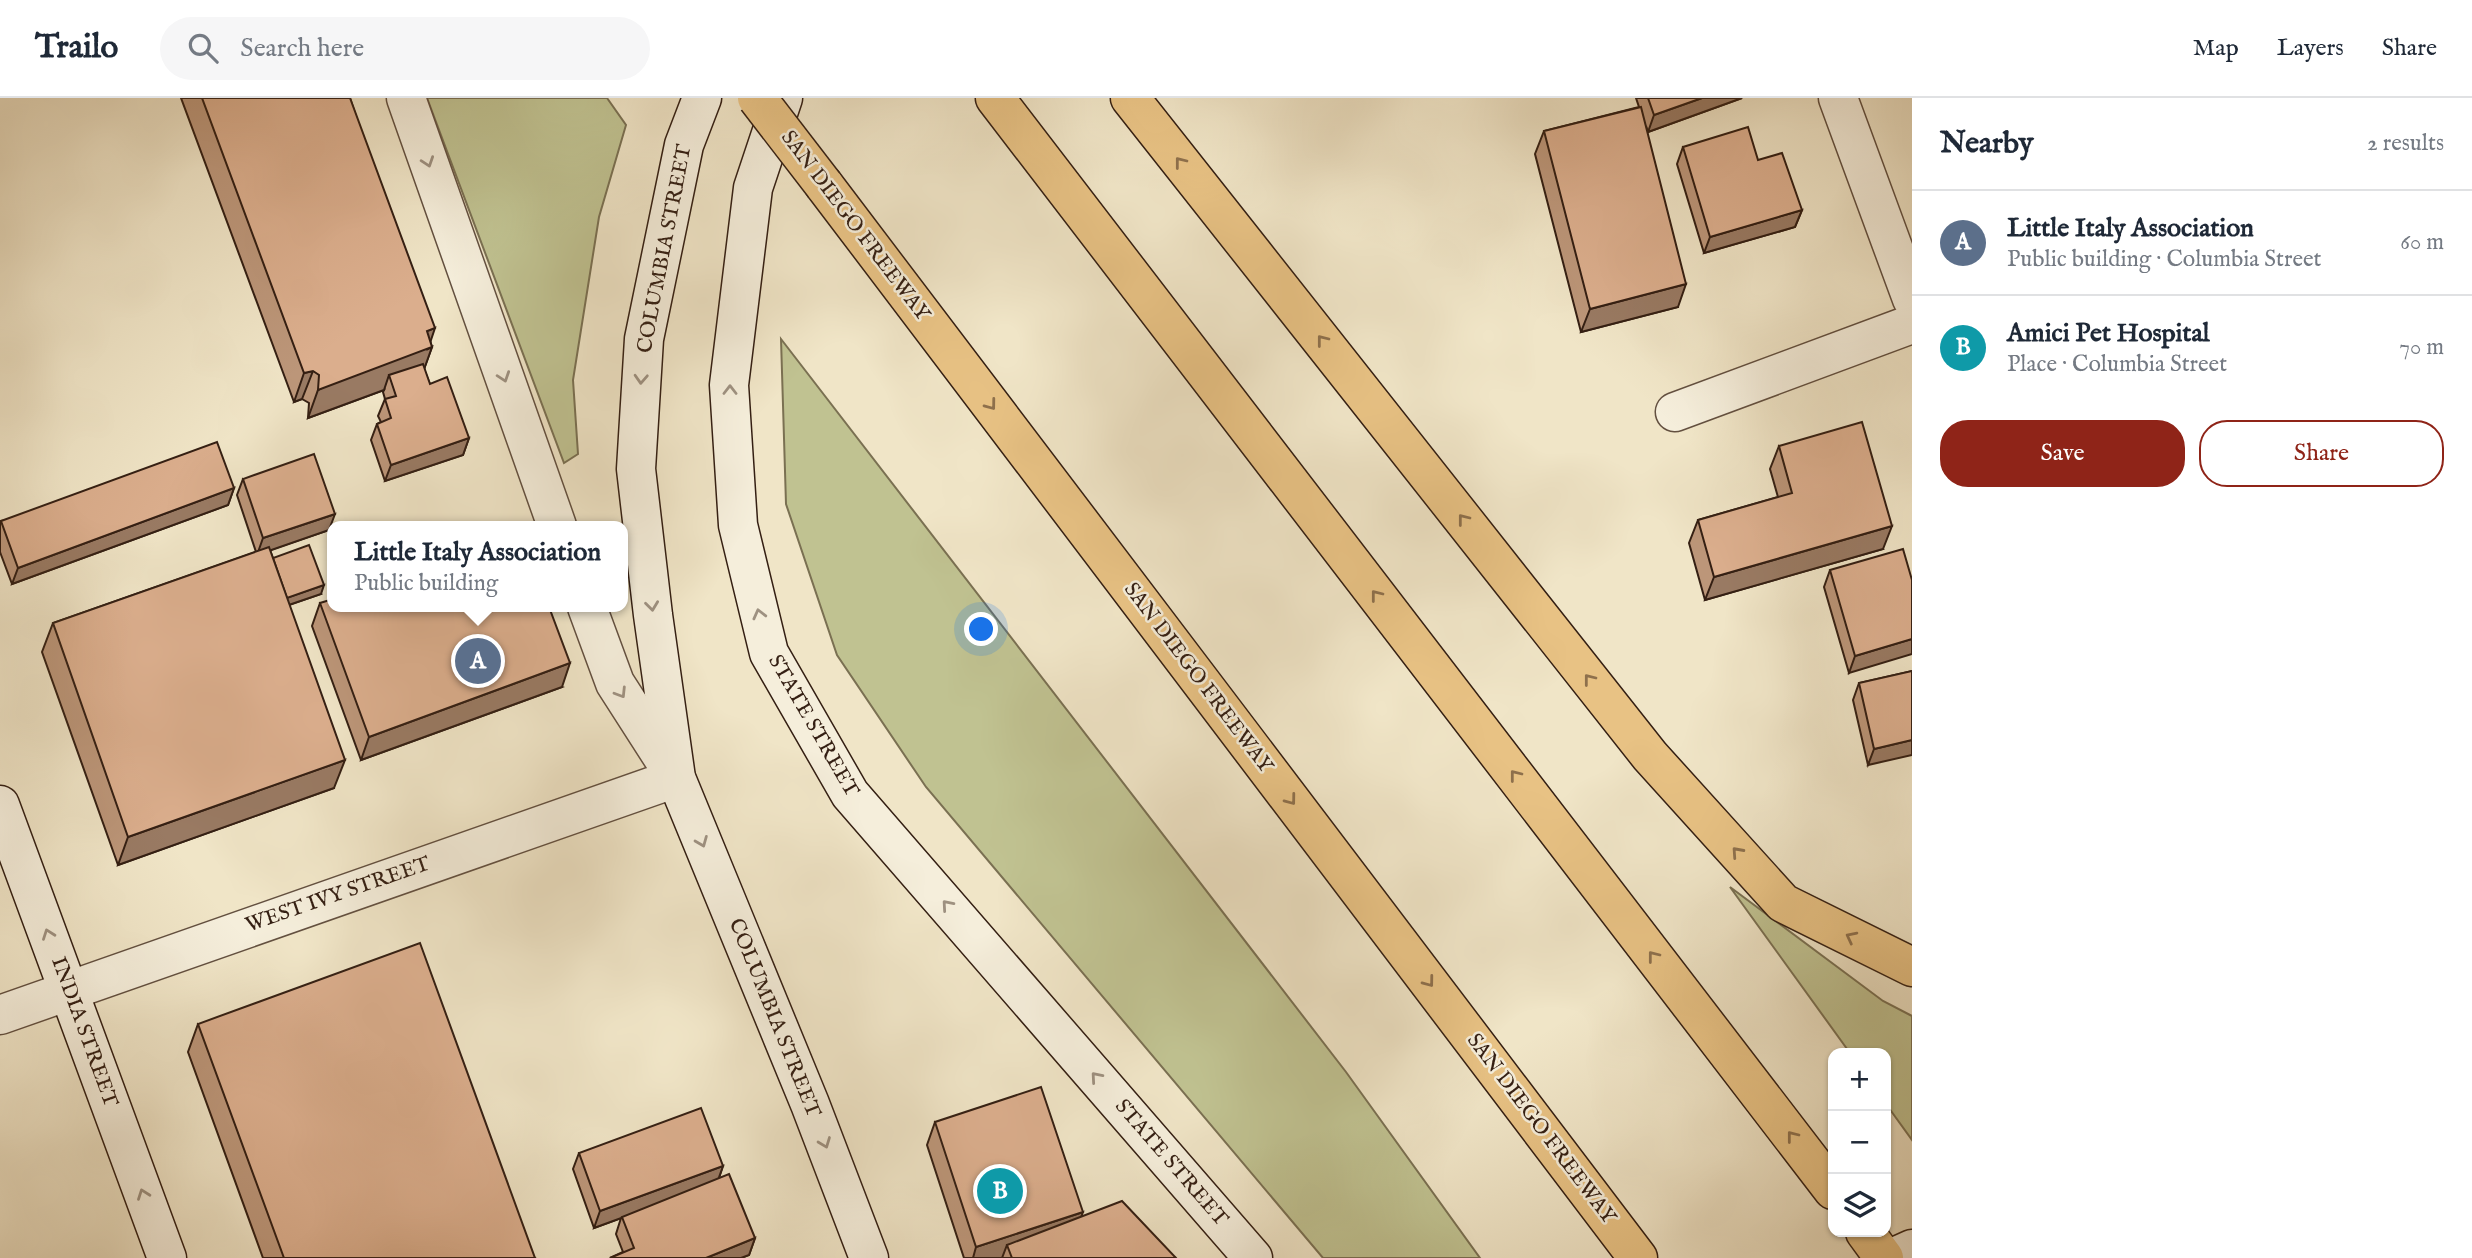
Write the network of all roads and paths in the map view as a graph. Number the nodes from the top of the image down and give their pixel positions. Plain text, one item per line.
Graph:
1 (406, 98) edge
2 (702, 98) edge
3 (757, 98) edge
4 (783, 98) edge
5 (995, 98) edge
6 (1130, 98) edge
7 (1838, 98) edge
8 (1912, 299) edge
9 (1912, 324) edge
10 (1675, 412) dead end
11 (555, 521) edge
12 (589, 612) edge
13 (676, 778) junction
14 (0, 805) edge
15 (1912, 967) edge
16 (68, 989) junction
17 (0, 1015) edge
18 (1828, 1183) edge
19 (1869, 1237) edge
20 (1912, 1249) edge
21 (1635, 1256) edge
22 (167, 1258) edge
23 (869, 1258) edge
24 (1253, 1258) edge
25 (1884, 1258) edge
26 (1892, 1258) edge

1 -> 11 main road
2 -> 13 main road, COLUMBIA STREET
3 -> 21 highway, SAN DIEGO FREEWAY, bridge
24 -> 4 main road, STATE STREET
18 -> 5 highway
15 -> 6 highway
7 - 8 main road
9 - 10 main road
12 -> 13 main road, COLUMBIA STREET
13 - 16 main road, WEST IVY STREET
13 -> 23 main road, COLUMBIA STREET
16 -> 14 main road, INDIA STREET
16 - 17 main road, WEST IVY STREET
22 -> 16 main road, INDIA STREET
19 - 25 highway
20 - 26 main road

